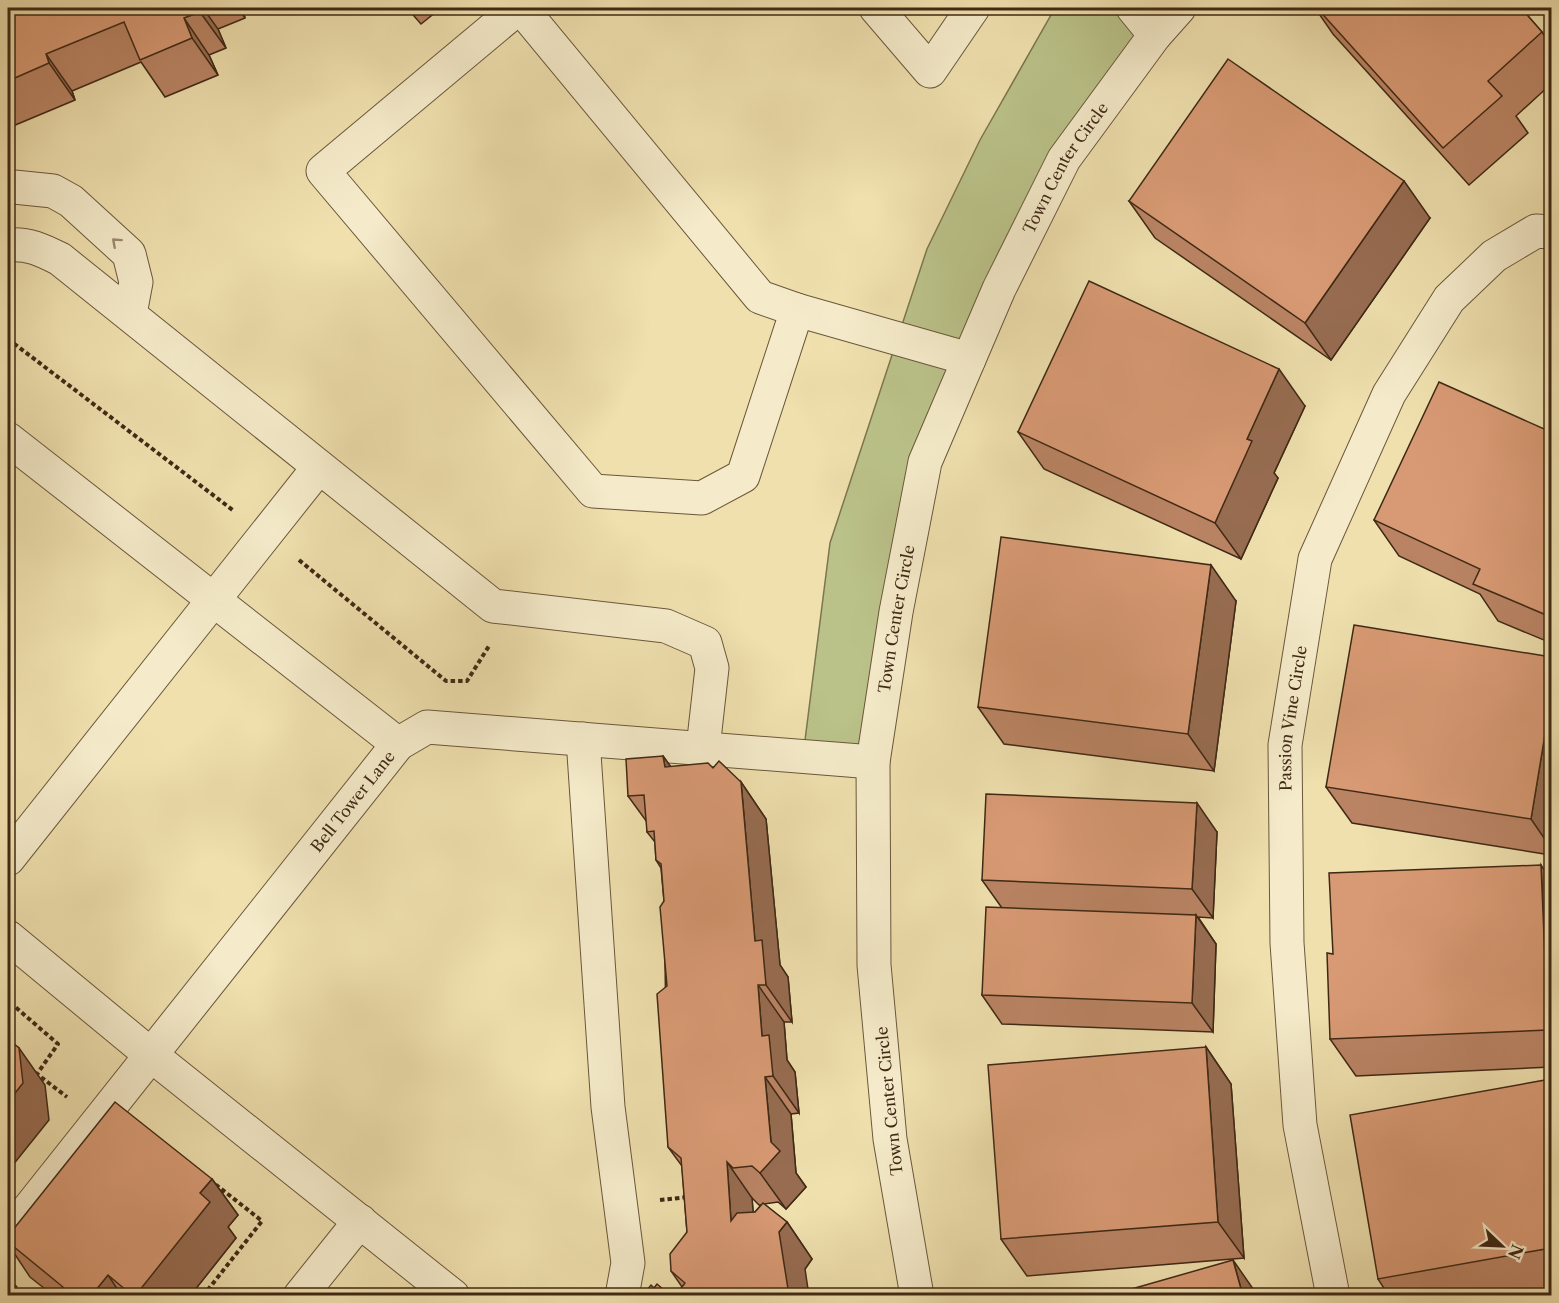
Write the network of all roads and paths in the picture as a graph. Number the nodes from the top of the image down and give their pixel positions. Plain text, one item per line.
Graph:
1 (520, 8) edge
2 (876, 8) edge
3 (973, 8) edge
4 (1132, 8) edge
5 (1179, 8) edge
6 (1155, 35) junction
7 (8, 188) edge
8 (1551, 232) edge
9 (8, 245) edge
10 (797, 310) junction
11 (130, 314) junction
12 (8, 339) edge
13 (969, 359) junction
14 (8, 439) edge
15 (319, 467) junction
16 (236, 513) dead end
17 (295, 557) dead end
18 (214, 599) junction
19 (490, 646) dead end
20 (583, 739) junction
21 (398, 744) junction
22 (703, 748) junction
23 (873, 762) junction
24 (8, 859) edge
25 (8, 937) edge
26 (11, 984) dead end
27 (151, 1055) junction
28 (71, 1100) dead end
29 (206, 1177) edge
30 (692, 1197) edge
31 (656, 1200) dead end
32 (360, 1221) junction
33 (8, 1235) edge
34 (12, 1285) edge
35 (26, 1296) edge
36 (203, 1296) edge
37 (300, 1296) edge
38 (453, 1296) edge
39 (622, 1296) edge
40 (917, 1296) edge
41 (1333, 1296) edge

1 - 10 street
1 - 10 street
2 - 3 street
4 - 6 street
5 - 6 street, Town Center Circle
6 - 13 street, Town Center Circle
11 -> 7 street
8 - 41 street, Passion Vine Circle
9 - 11 street
10 - 13 street
11 - 15 street
12 - 16 path
13 - 23 street, Town Center Circle
14 - 18 street
15 - 18 street
15 - 22 street
17 - 19 path
18 - 21 street
18 - 24 street
20 - 21 street, Bell Tower Lane
20 - 22 street, Bell Tower Lane
20 - 39 street
21 - 27 street, Bell Tower Lane
22 - 23 street, Bell Tower Lane
23 - 40 street, Town Center Circle
25 - 27 street
26 - 28 path
27 - 32 street
27 - 33 street, Bell Tower Lane
29 - 36 path
30 - 31 path
32 - 37 street
32 - 38 street
34 - 35 path

